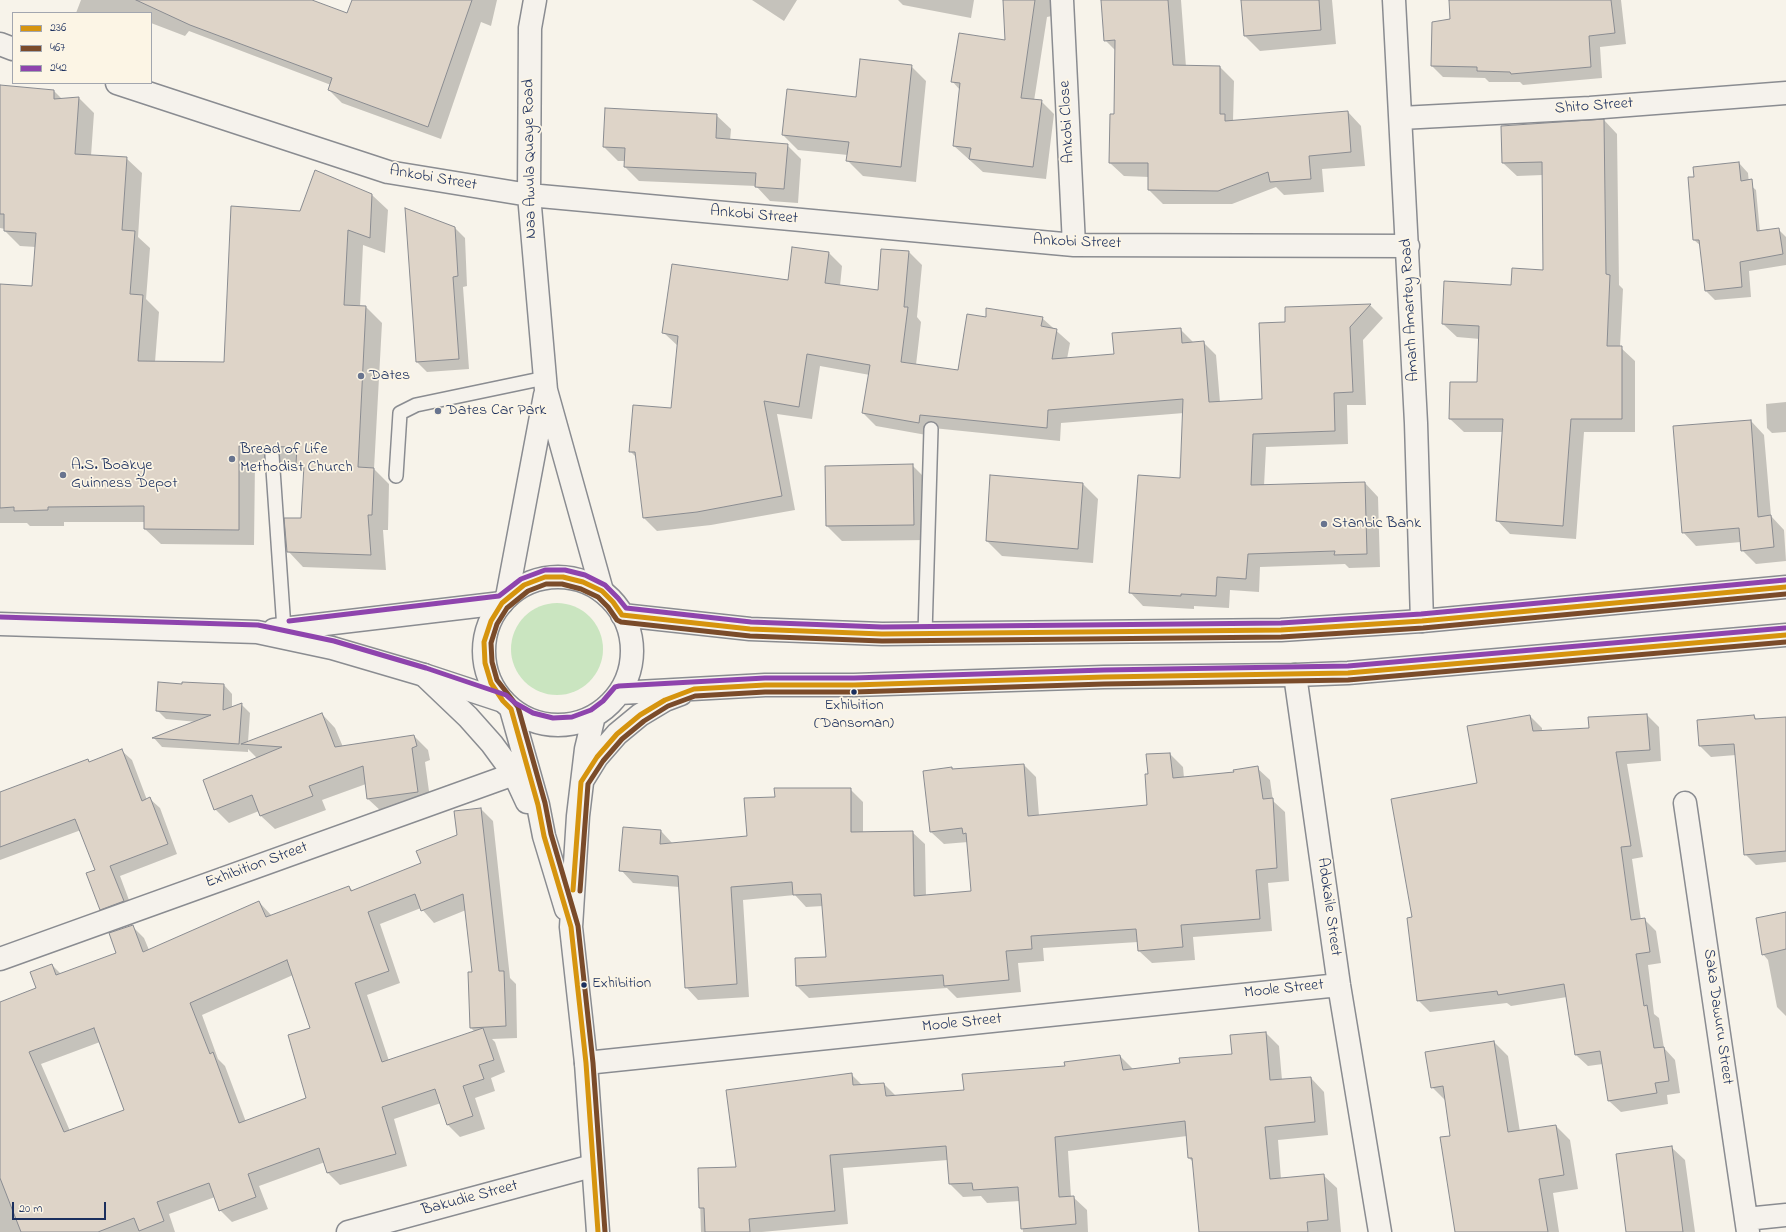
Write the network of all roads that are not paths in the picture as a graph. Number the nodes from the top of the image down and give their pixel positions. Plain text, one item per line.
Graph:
1 (535, 0) edge
2 (1062, 0) edge
3 (1394, 0) edge
4 (0, 44) edge
5 (12, 49) edge
6 (120, 84) edge
7 (1786, 93) edge
8 (1401, 118) junction
9 (529, 195) junction
10 (1074, 245) junction
11 (1408, 246) junction
12 (545, 384) junction
13 (931, 429) dead end
14 (272, 455) dead end
15 (396, 476) dead end
16 (1786, 587) edge
17 (602, 592) junction
18 (505, 600) junction
19 (622, 614) junction
20 (1422, 621) junction
21 (0, 624) edge
22 (284, 628) junction
23 (257, 632) junction
24 (925, 634) junction
25 (1786, 635) edge
26 (424, 675) junction
27 (1295, 675) junction
28 (694, 689) junction
29 (619, 693) junction
30 (507, 705) junction
31 (594, 716) junction
32 (514, 774) junction
33 (581, 782) junction
34 (1685, 803) dead end
35 (544, 836) junction
36 (571, 927) junction
37 (0, 959) edge
38 (1339, 984) junction
39 (586, 1063) junction
40 (592, 1166) junction
41 (1786, 1215) edge
42 (1747, 1226) edge
43 (348, 1232) edge
44 (598, 1232) edge
45 (1380, 1232) edge

1 - 9 street, Naa Awula Quaye Road
2 - 10 street, Ankobi Close
3 - 8 street, Amarh Amartey Road
4 - 5 street
6 - 9 street, Ankobi Street
7 - 8 street, Shito Street
8 - 11 street, Amarh Amartey Road
9 - 10 street, Ankobi Street
9 - 12 street, Naa Awula Quaye Road
10 - 11 street, Ankobi Street
11 - 20 street, Amarh Amartey Road
12 - 15 lane
12 - 17 street, Naa Awula Quaye Road
12 - 18 street, Naa Awula Quaye Road
13 - 24 lane
14 - 22 lane
16 - 20 street
17 - 18 street
17 - 19 street
18 - 22 street
18 - 30 street
19 - 24 street
19 - 29 street
20 - 24 street
21 - 23 street
22 - 23 street
23 - 26 street
25 - 27 street
26 - 30 street
26 - 32 street
27 - 28 street
27 - 38 street, Adokaile Street
28 - 29 street
28 - 33 street
29 - 31 street
30 - 31 street
30 - 35 street
31 - 33 street
32 - 35 street
32 - 37 street, Exhibition Street
33 - 36 street
34 - 42 street, Saka Dawuru Street
35 - 36 street
36 - 39 street
38 - 39 street, Moole Street
38 - 45 street, Adokaile Street
39 - 40 street
40 - 43 street, Bakudie Street
40 - 44 street
41 - 42 street

